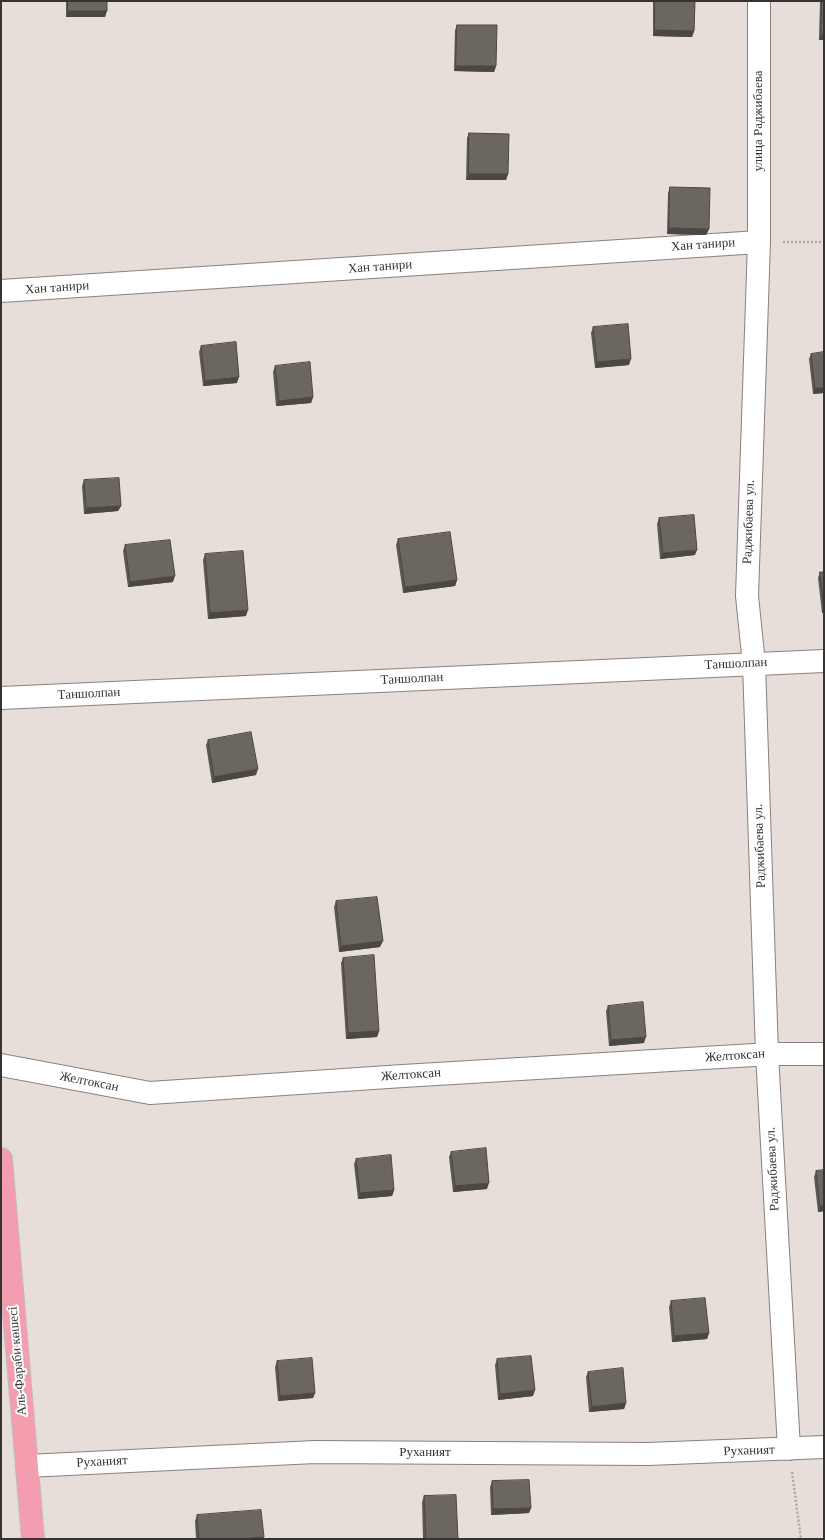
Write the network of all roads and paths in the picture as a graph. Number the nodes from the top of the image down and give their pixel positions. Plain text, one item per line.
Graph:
1 (758, 1) edge
2 (759, 242) junction
3 (824, 242) edge
4 (1, 291) edge
5 (824, 661) edge
6 (754, 664) junction
7 (1, 698) edge
8 (767, 1054) junction
9 (824, 1054) edge
10 (1, 1065) edge
11 (1, 1159) edge
12 (824, 1447) edge
13 (789, 1449) junction
14 (27, 1466) junction
15 (33, 1539) edge
16 (801, 1539) edge

1 - 2 street, улица Раджибаева
2 - 3 path
2 - 4 street, Хан танири
2 - 6 street, Раджибаева ул.
5 - 6 street, Таншолпан
6 - 7 street, Таншолпан
6 - 8 street, Раджибаева ул.
8 - 9 street, Желтоксан
8 - 10 street, Желтоксан
8 - 13 street, Раджибаева ул.
11 - 14 main road, Аль-Фараби көшесі
12 - 13 street, Руханият
13 - 14 street, Руханият
13 - 16 path
14 - 15 main road, Аль-Фараби көшесі

